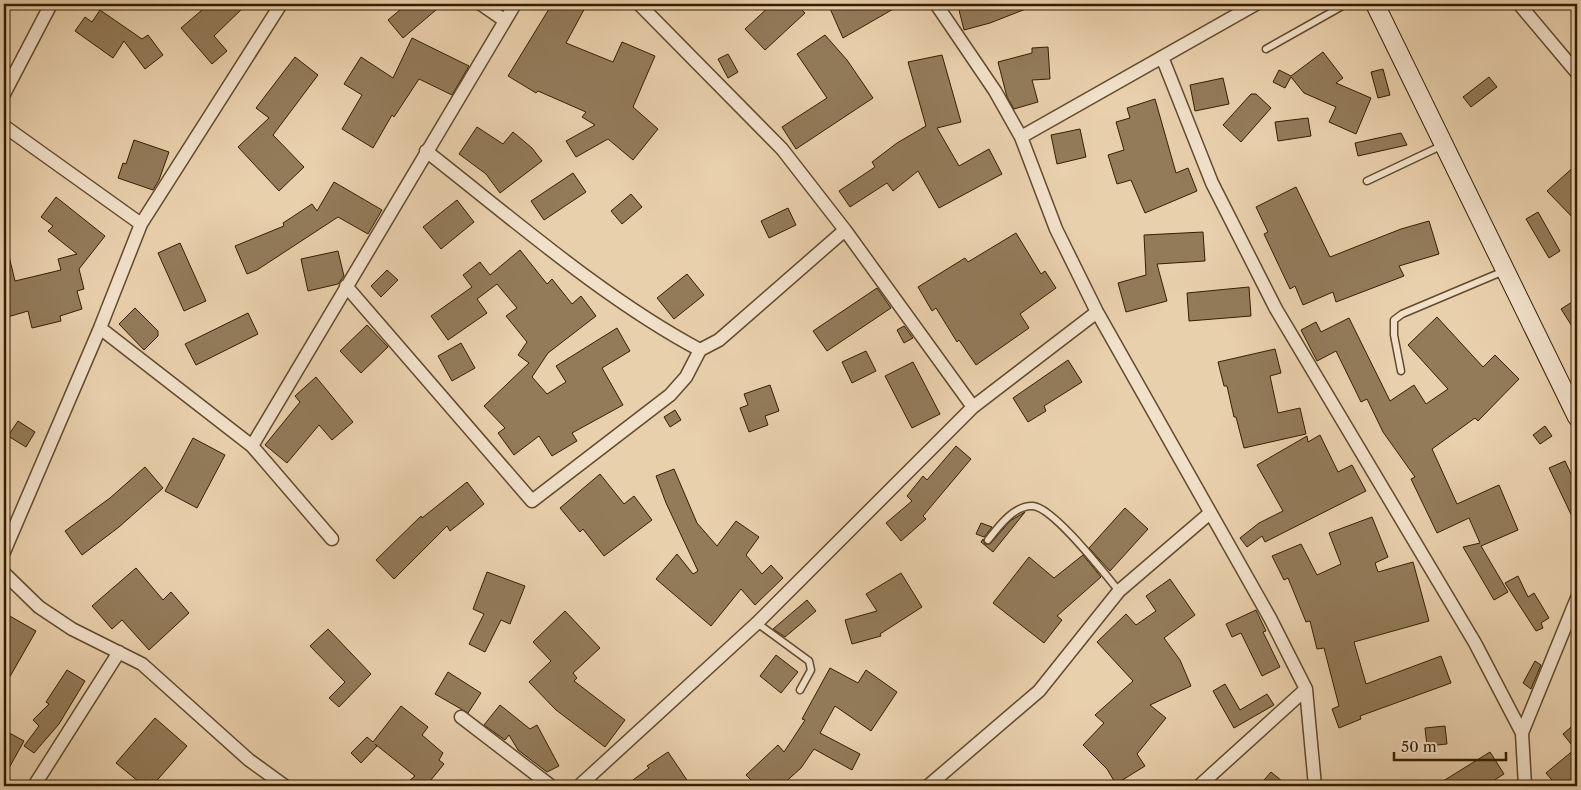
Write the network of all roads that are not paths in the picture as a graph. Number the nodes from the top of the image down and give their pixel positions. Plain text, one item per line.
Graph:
1 (51, 4) edge
2 (281, 4) edge
3 (481, 4) edge
4 (515, 4) edge
5 (640, 4) edge
6 (936, 4) edge
7 (1256, 4) edge
8 (1346, 4) edge
9 (1375, 4) edge
10 (1519, 4) edge
11 (504, 20) junction
12 (1266, 49) dead end
13 (1162, 57) junction
14 (1577, 73) edge
15 (4, 94) edge
16 (4, 126) edge
17 (1021, 137) junction
18 (1444, 144) junction
19 (426, 151) junction
20 (1367, 181) dead end
21 (141, 224) junction
22 (846, 230) junction
23 (1506, 270) junction
24 (346, 286) junction
25 (1097, 312) junction
26 (100, 328) junction
27 (700, 350) junction
28 (1401, 372) dead end
29 (973, 407) junction
30 (1577, 417) edge
31 (252, 446) junction
32 (1210, 513) junction
33 (332, 539) dead end
34 (988, 540) dead end
35 (4, 552) edge
36 (4, 573) edge
37 (1119, 591) junction
38 (1577, 598) edge
39 (757, 623) junction
40 (119, 652) junction
41 (1306, 689) junction
42 (800, 690) dead end
43 (461, 717) dead end
44 (1522, 733) junction
45 (34, 786) edge
46 (285, 786) edge
47 (551, 786) edge
48 (579, 786) edge
49 (928, 786) edge
50 (1199, 786) edge
51 (1315, 786) edge
52 (1525, 786) edge

1 - 15 street
2 - 21 street
3 - 11 street
4 - 11 street
5 - 22 street
6 - 17 street
7 - 13 street
8 - 12 lane
9 - 18 main road
10 - 14 street
11 - 19 street
13 - 17 street
13 - 44 street
16 - 21 street
17 - 25 street
18 - 20 lane
18 - 23 main road
19 - 24 street
19 - 27 street
21 - 26 street
22 - 27 street
22 - 29 street
23 - 28 lane
23 - 30 main road
24 - 27 street
24 - 31 street
25 - 29 street
25 - 32 street
26 - 31 street
26 - 35 street
29 - 39 street
31 - 33 street
32 - 37 street
32 - 41 street
34 - 37 lane
36 - 40 street
37 - 49 street
38 - 44 street
39 - 42 lane
39 - 48 street
40 - 45 street
40 - 46 street
41 - 50 street
41 - 51 street
43 - 47 street
44 - 52 street

